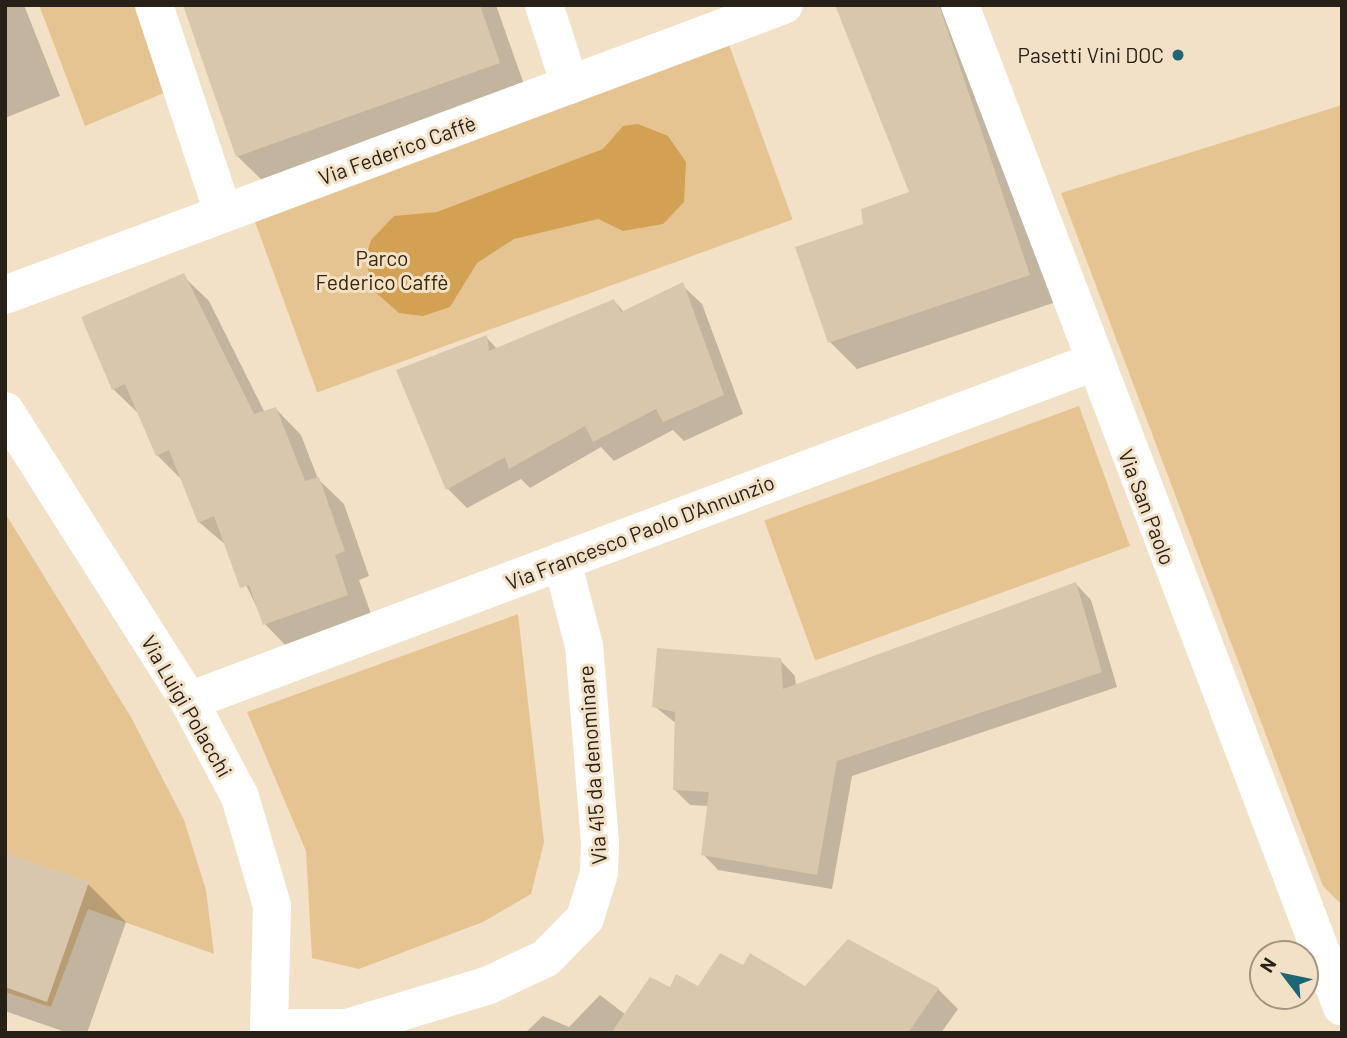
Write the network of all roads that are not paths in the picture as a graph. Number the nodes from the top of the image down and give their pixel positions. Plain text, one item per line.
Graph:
1 (154, 5) edge
2 (544, 5) edge
3 (784, 5) edge
4 (960, 5) edge
5 (714, 18) edge
6 (570, 85) junction
7 (223, 213) junction
8 (5, 295) edge
9 (1091, 363) junction
10 (5, 411) edge
11 (562, 561) junction
12 (189, 701) junction
13 (1342, 1007) edge
14 (269, 1030) edge

1 - 7 street
2 - 6 street
3 - 5 street, Via Federico Caffè
4 - 9 street, Via San Paolo
5 - 6 street, Via Federico Caffè
6 - 7 street, Via Federico Caffè
7 - 8 street, Via Federico Caffè
9 - 11 street, Via Francesco Paolo D'Annunzio
9 - 13 street, Via San Paolo
10 - 12 street, Via Luigi Polacchi
11 - 12 street, Via Francesco Paolo D'Annunzio
11 - 14 street, Via 415 da denominare
12 - 14 street, Via Luigi Polacchi

